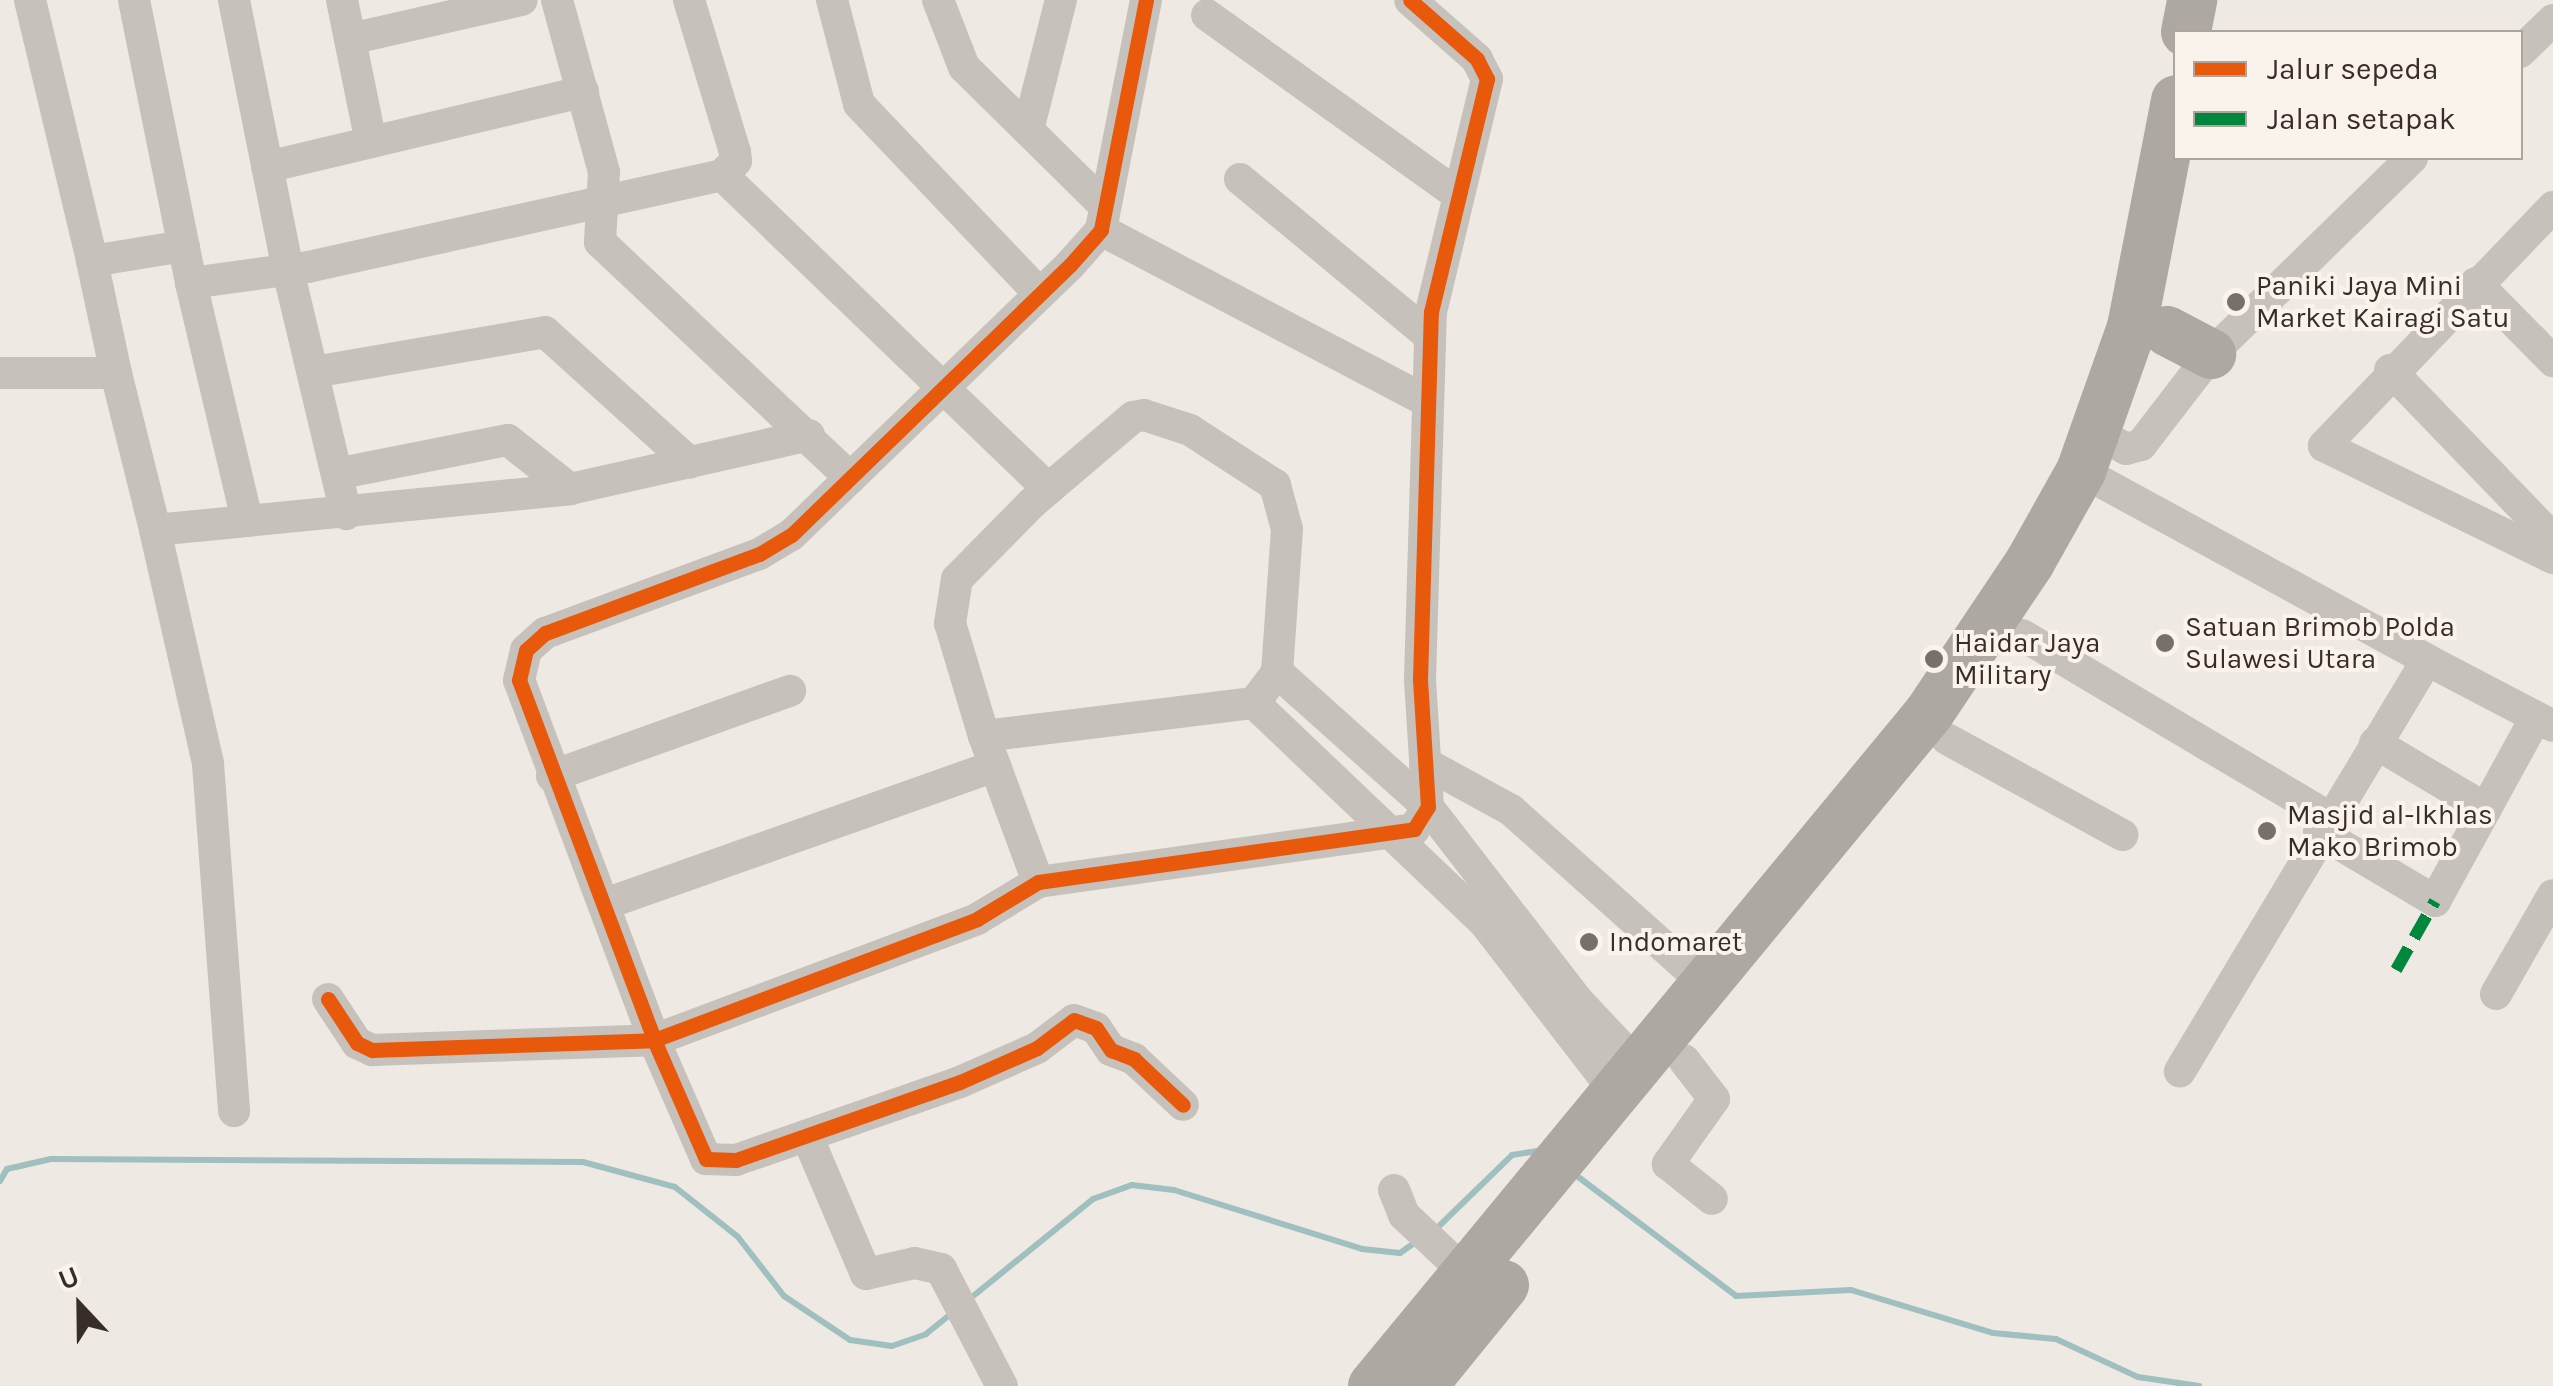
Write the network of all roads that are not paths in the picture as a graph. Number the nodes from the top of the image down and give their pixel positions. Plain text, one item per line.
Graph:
1 (30, 0) edge
2 (134, 0) edge
3 (234, 0) edge
4 (342, 0) edge
5 (522, 0) edge
6 (557, 0) edge
7 (689, 0) edge
8 (832, 0) edge
9 (938, 0) edge
10 (1061, 0) edge
11 (1146, 0) edge
12 (1410, 0) edge
13 (2192, 0) edge
14 (2220, 0) edge
15 (1207, 15) dead end
16 (2553, 20) edge
17 (2186, 30) edge
18 (2216, 30) edge
19 (350, 39) junction
20 (2523, 49) edge
21 (583, 92) junction
22 (2173, 118) edge
23 (1028, 130) junction
24 (371, 142) junction
25 (2196, 160) edge
26 (2410, 160) edge
27 (267, 167) junction
28 (722, 175) junction
29 (1240, 179) dead end
30 (1458, 195) junction
31 (606, 200) junction
32 (2553, 207) edge
33 (1103, 218) junction
34 (184, 246) junction
35 (92, 261) junction
36 (288, 270) junction
37 (2476, 283) junction
38 (190, 284) junction
39 (1040, 294) junction
40 (2167, 331) junction
41 (1430, 336) junction
42 (2211, 354) junction
43 (2553, 362) edge
44 (2390, 370) junction
45 (314, 372) junction
46 (0, 373) edge
47 (116, 373) junction
48 (947, 386) junction
49 (1428, 402) junction
50 (809, 435) junction
51 (2103, 459) junction
52 (690, 463) junction
53 (341, 473) junction
54 (850, 478) junction
55 (570, 489) junction
56 (1048, 490) junction
57 (346, 514) junction
58 (247, 519) junction
59 (154, 530) junction
60 (2553, 539) edge
61 (2553, 558) edge
62 (2022, 634) junction
63 (2428, 660) junction
64 (1276, 672) junction
65 (790, 691) dead end
66 (1254, 703) junction
67 (2544, 722) edge
68 (1948, 740) junction
69 (2374, 743) junction
70 (990, 751) junction
71 (1424, 763) junction
72 (552, 776) junction
73 (1428, 808) junction
74 (2486, 810) junction
75 (2324, 824) junction
76 (2122, 834) dead end
77 (1400, 835) junction
78 (1038, 882) junction
79 (2553, 895) edge
80 (605, 904) junction
81 (1707, 985) junction
82 (2496, 994) dead end
83 (328, 998) dead end
84 (654, 1040) junction
85 (2180, 1070) dead end
86 (1634, 1092) junction
87 (1183, 1106) dead end
88 (234, 1111) dead end
89 (807, 1136) junction
90 (1394, 1190) dead end
91 (1712, 1199) dead end
92 (1549, 1202) junction
93 (1442, 1250) junction
94 (1444, 1375) edge
95 (1002, 1386) edge
96 (1374, 1386) edge

1 - 35 street
2 - 34 street
3 - 27 street
4 - 19 street
5 - 19 street
6 - 21 street
7 - 28 street
8 - 39 street
9 - 23 street
10 - 23 street
11 - 33 street
12 - 30 street
13 - 17 highway
14 - 18 highway
15 - 30 street
16 - 20 street
19 - 24 street
21 - 24 street
21 - 31 street
22 - 51 highway
23 - 33 street
24 - 27 street
25 - 40 highway
26 - 42 street
27 - 36 street
28 - 31 street
28 - 48 street
29 - 41 street
30 - 41 street
31 - 36 street
31 - 50 street
32 - 37 street
33 - 39 street
33 - 49 street
34 - 35 street
34 - 38 street
35 - 47 street
36 - 38 street
36 - 45 street
37 - 43 street
37 - 44 street
38 - 58 street
39 - 48 street
40 - 42 highway
40 - 51 highway
41 - 49 street
42 - 51 street
44 - 60 street
44 - 61 street
45 - 52 street
45 - 53 street
46 - 47 street
47 - 59 street
48 - 54 street
48 - 56 street
49 - 71 street
50 - 52 street
50 - 54 street
51 - 62 highway
51 - 63 street
51 - 81 highway
52 - 55 street
53 - 55 street
53 - 57 street
54 - 72 street
55 - 57 street
56 - 64 street
56 - 70 street
57 - 58 street
58 - 59 street
59 - 88 street
62 - 68 highway
62 - 75 street
63 - 67 street
63 - 69 street
64 - 66 street
64 - 73 street
65 - 72 street
66 - 70 street
66 - 77 street
67 - 74 street
68 - 76 street
68 - 86 highway
69 - 74 street
69 - 75 street
70 - 78 street
70 - 80 street
71 - 73 street
71 - 81 street
72 - 80 street
73 - 77 street
73 - 86 street
74 - 75 street
75 - 85 street
77 - 78 street
77 - 86 street
78 - 84 street
79 - 82 street
80 - 84 street
81 - 86 highway
83 - 84 street
84 - 89 street
86 - 91 street
86 - 92 highway
87 - 89 street
89 - 95 street
90 - 93 street
92 - 93 highway
92 - 94 highway
93 - 96 highway

